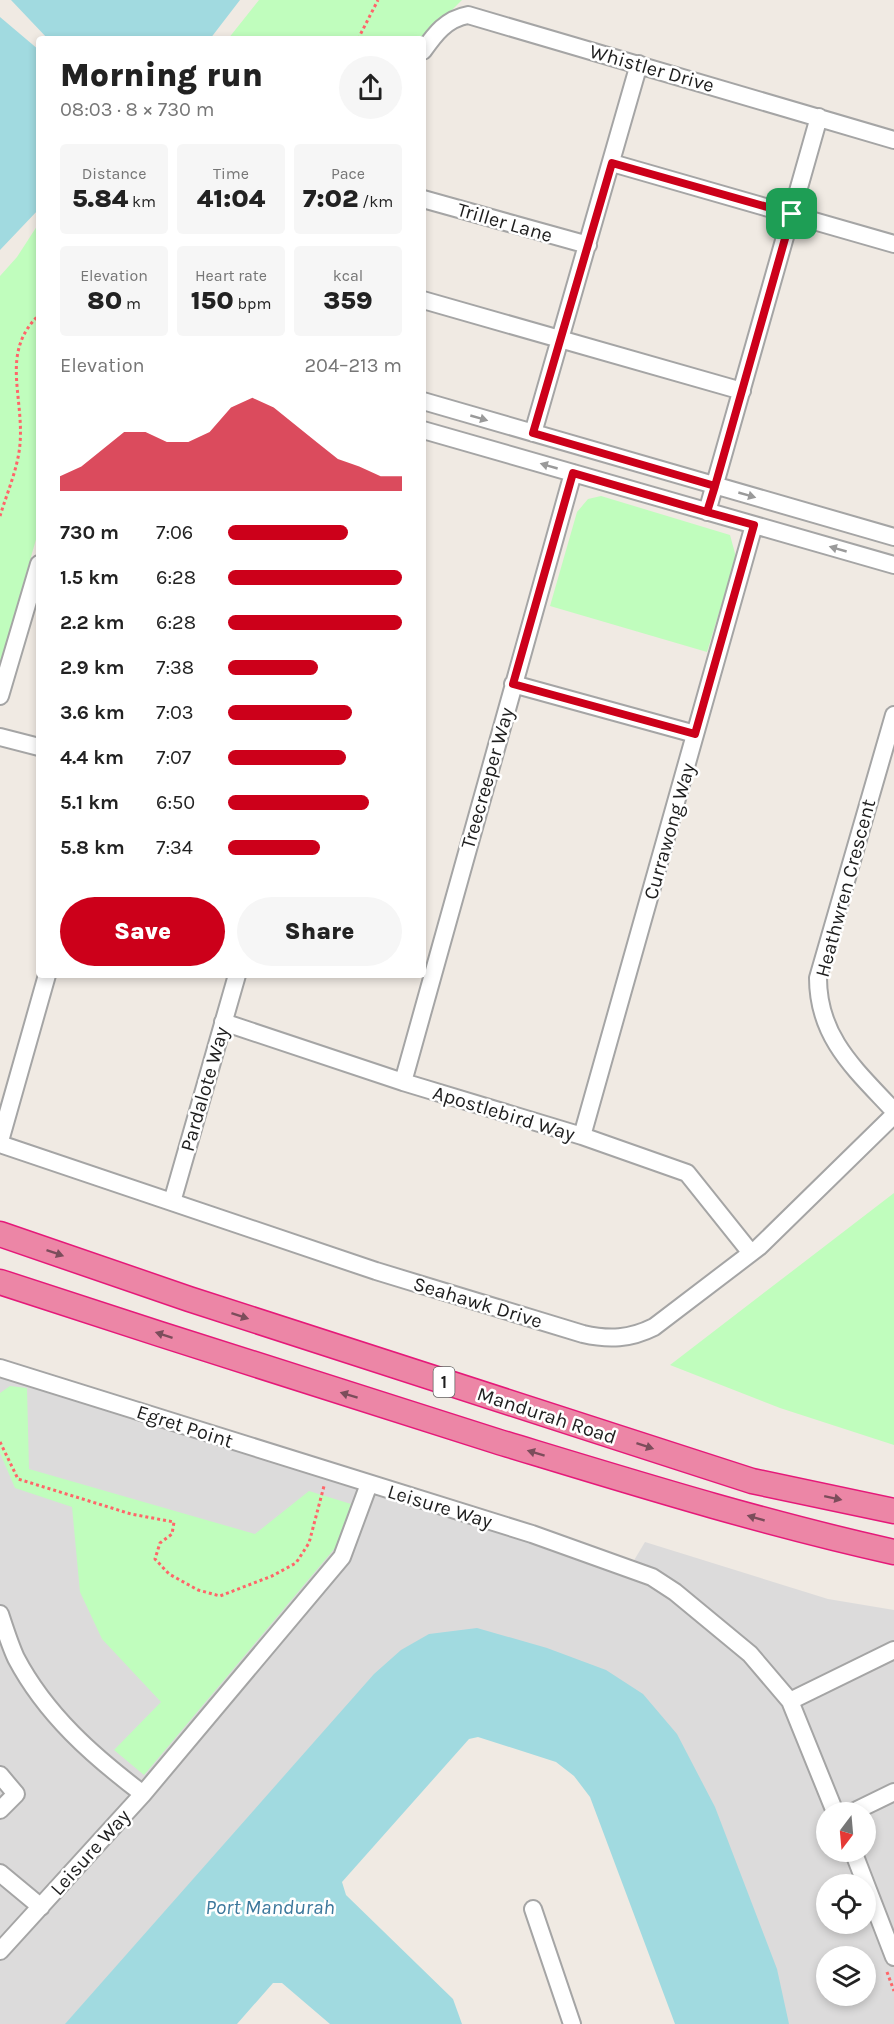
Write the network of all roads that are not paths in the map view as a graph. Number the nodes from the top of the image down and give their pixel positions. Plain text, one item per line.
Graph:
1 (426, 47) edge
2 (639, 64) junction
3 (819, 117) junction
4 (894, 140) edge
5 (612, 163) junction
6 (426, 199) edge
7 (792, 214) junction
8 (894, 244) edge
9 (588, 245) junction
10 (426, 301) edge
11 (560, 339) junction
12 (742, 391) junction
13 (426, 402) edge
14 (426, 431) edge
15 (533, 433) junction
16 (573, 473) junction
17 (715, 486) junction
18 (707, 512) junction
19 (754, 525) junction
20 (894, 537) edge
21 (894, 565) edge
22 (36, 574) edge
23 (513, 684) junction
24 (0, 696) edge
25 (894, 715) edge
26 (695, 734) junction
27 (0, 737) edge
28 (36, 746) edge
29 (46, 978) edge
30 (236, 978) edge
31 (223, 1022) junction
32 (403, 1082) junction
33 (894, 1113) edge
34 (582, 1136) junction
35 (0, 1143) edge
36 (172, 1202) junction
37 (0, 1233) edge
38 (751, 1252) junction
39 (0, 1282) edge
40 (0, 1368) edge
41 (369, 1484) junction
42 (894, 1511) edge
43 (894, 1552) edge
44 (0, 1614) edge
45 (894, 1650) edge
46 (790, 1701) junction
47 (0, 1775) edge
48 (894, 1792) edge
49 (143, 1794) junction
50 (831, 1802) edge
51 (874, 1802) edge
52 (0, 1810) edge
53 (857, 1862) edge
54 (0, 1873) edge
55 (41, 1907) junction
56 (533, 1909) dead end
57 (0, 1952) edge
58 (894, 1957) edge
59 (572, 2024) edge

1 - 2 street, Whistler Drive
2 - 3 street, Whistler Drive
2 - 5 street
3 - 4 street, Whistler Drive
3 - 7 street
5 - 7 street
5 - 9 street
6 - 9 street, Triller Lane
7 - 8 street
7 - 12 street
9 - 11 street
10 - 11 street
11 - 12 street
11 - 15 street
12 - 17 street
13 -> 15 street
16 -> 14 street
15 - 17 street
16 - 18 street
16 - 23 street, Treecreeper Way
17 - 18 street
17 -> 20 street
18 - 19 street
21 -> 19 street
19 - 26 street, Currawong Way
22 - 24 street
23 - 26 street
23 - 32 street, Treecreeper Way
25 - 33 street, Heathwren Crescent
26 - 34 street, Currawong Way
27 - 28 street
29 - 35 street
30 - 31 street, Pardalote Way
31 - 32 street, Apostlebird Way
31 - 36 street, Pardalote Way
32 - 34 street, Apostlebird Way
33 - 38 street, Seahawk Drive
34 - 38 street, Apostlebird Way
35 - 36 street, Seahawk Drive
36 - 38 street, Seahawk Drive
37 -> 42 highway, Mandurah Road / 1
43 -> 39 highway, Mandurah Road / 1
40 - 41 street, Egret Point
41 - 46 street, Leisure Way
41 - 49 street, Leisure Way
44 - 49 street
45 - 46 street
46 - 50 street, Leisure Way
47 - 52 street
48 - 51 street
49 - 55 street, Leisure Way
53 - 58 street
54 - 55 street
55 - 57 street, Leisure Way
56 - 59 street

